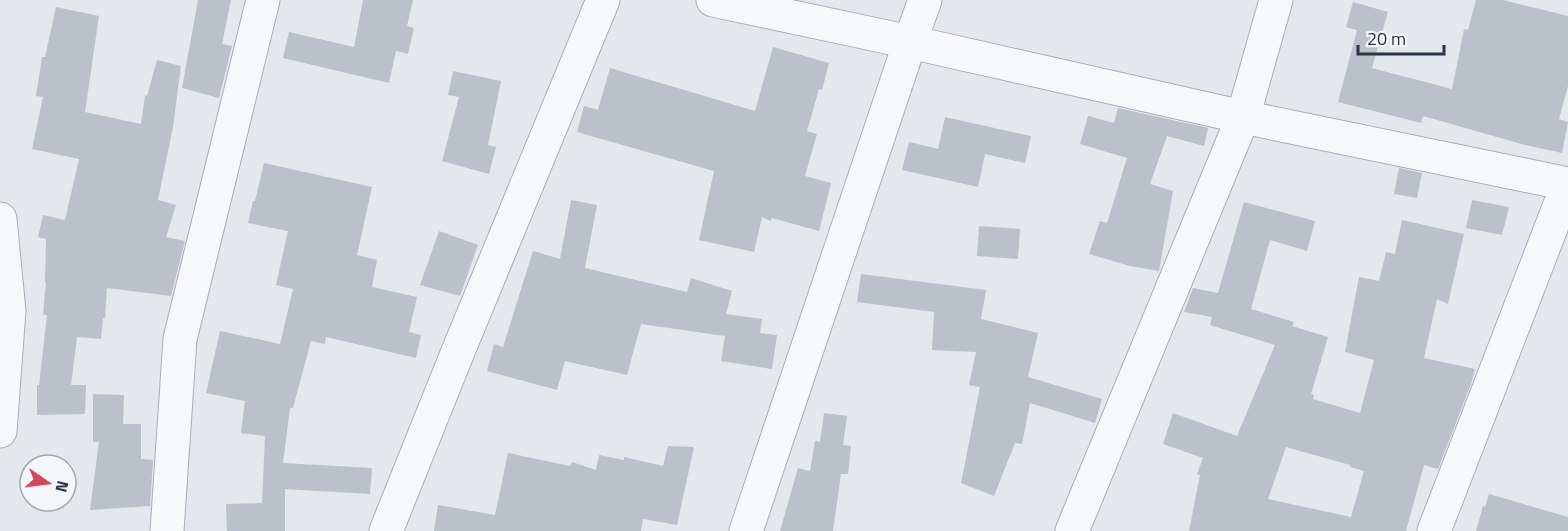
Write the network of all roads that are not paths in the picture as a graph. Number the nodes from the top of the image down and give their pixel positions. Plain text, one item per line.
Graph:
1 (263, 0) edge
2 (603, 0) edge
3 (713, 0) edge
4 (925, 0) edge
5 (1276, 0) edge
6 (910, 42) junction
7 (1243, 117) junction
8 (1568, 184) edge
9 (0, 219) edge
10 (0, 431) edge
11 (167, 531) edge
12 (386, 531) edge
13 (746, 531) edge
14 (1072, 531) edge
15 (1434, 531) edge

1 - 11 street
2 - 12 street
3 - 6 street
4 - 6 street
5 - 7 street
6 - 7 street
6 - 13 street
7 - 8 street
7 - 14 street
8 - 15 street
9 - 10 street

